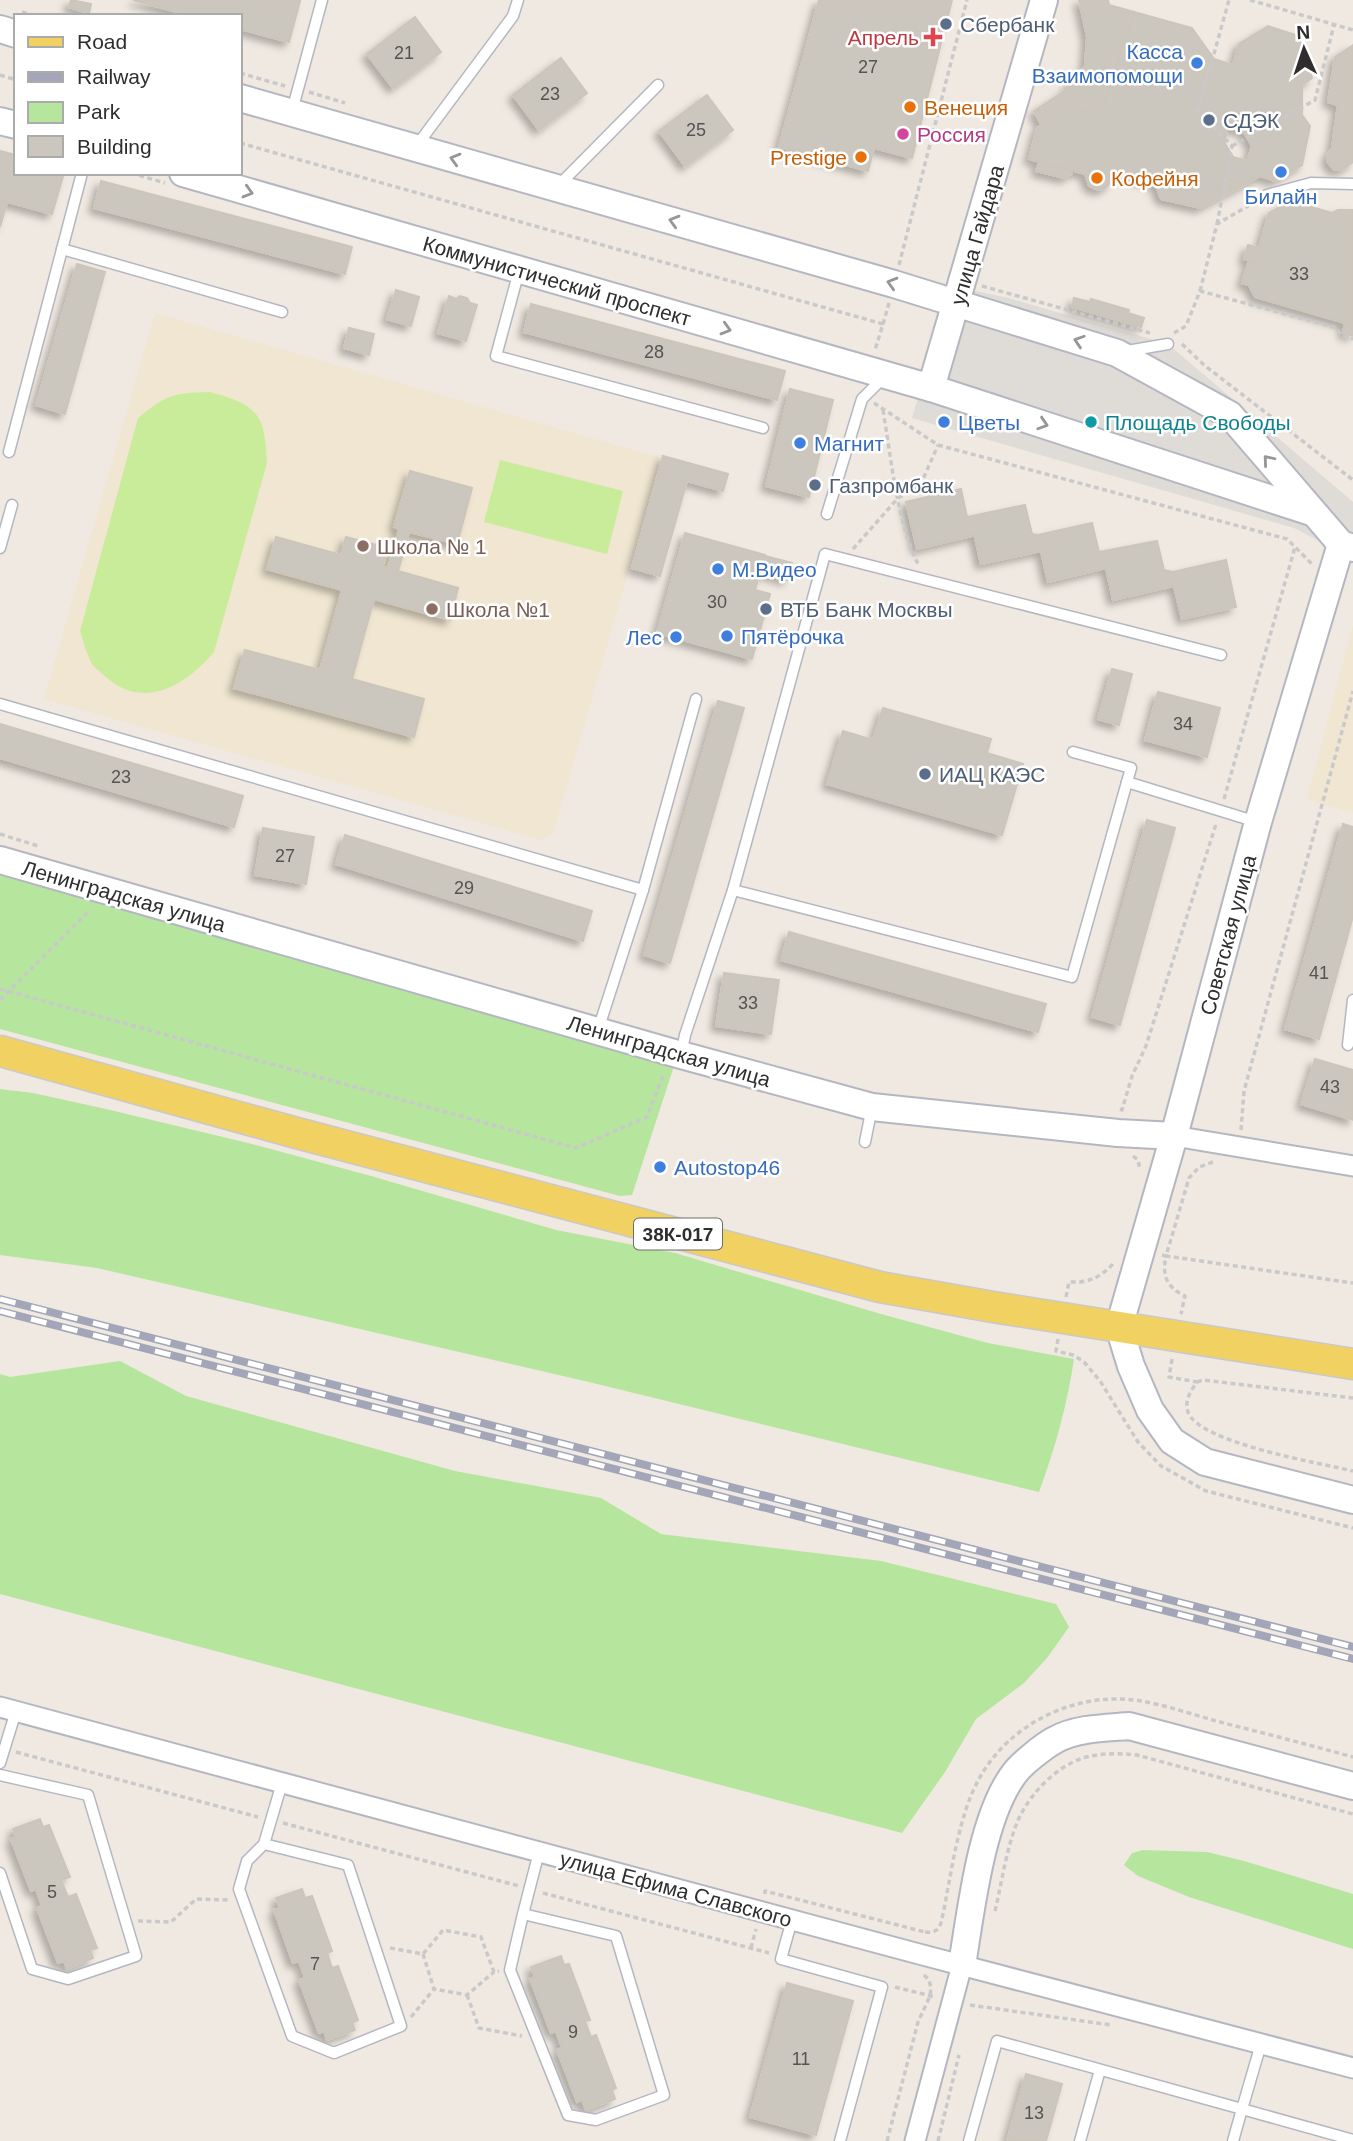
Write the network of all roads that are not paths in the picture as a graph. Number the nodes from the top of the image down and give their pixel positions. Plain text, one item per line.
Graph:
1 (322, 0) edge
2 (518, 0) edge
3 (1044, 0) edge
4 (658, 85) dead end
5 (242, 98) edge
6 (295, 101) junction
7 (415, 148) junction
8 (81, 175) edge
9 (190, 175) edge
10 (1353, 184) edge
11 (556, 188) junction
12 (1267, 195) road end
13 (62, 249) junction
14 (520, 270) junction
15 (961, 292) junction
16 (282, 313) dead end
17 (1164, 340) road end
18 (1117, 353) junction
19 (886, 375) junction
20 (932, 388) junction
21 (763, 428) dead end
22 (9, 452) dead end
23 (12, 505) dead end
24 (1311, 512) junction
25 (827, 514) dead end
26 (1347, 546) edge
27 (0, 548) edge
28 (1221, 655) dead end
29 (696, 699) dead end
30 (0, 704) edge
31 (1073, 752) dead end
32 (1127, 782) junction
33 (1258, 822) junction
34 (0, 860) edge
35 (643, 890) junction
36 (733, 890) junction
37 (1353, 998) edge
38 (598, 1031) junction
39 (1348, 1045) dead end
40 (0, 1051) edge
41 (676, 1054) junction
42 (872, 1107) junction
43 (1174, 1136) junction
44 (865, 1142) dead end
45 (1353, 1166) edge
46 (1119, 1327) junction
47 (1353, 1364) edge
48 (1353, 1500) edge
49 (8, 1709) edge
50 (0, 1763) edge
51 (0, 1775) edge
52 (282, 1783) junction
53 (1353, 1786) edge
54 (264, 1844) junction
55 (539, 1852) junction
56 (0, 1873) edge
57 (523, 1914) junction
58 (792, 1920) junction
59 (962, 1965) junction
60 (1261, 2044) junction
61 (1353, 2068) edge
62 (1100, 2070) junction
63 (1242, 2109) junction
64 (1349, 2140) edge
65 (840, 2141) edge
66 (915, 2141) edge
67 (969, 2141) edge
68 (1080, 2141) edge
69 (1234, 2141) edge

1 - 6 lane
2 - 7 lane
3 - 15 street, улица Гайдара
4 - 11 lane
5 - 6 street
6 - 7 street
11 -> 7 street
8 - 13 lane
9 -> 14 street, Коммунистический проспект
10 - 12 lane
15 -> 11 street
13 - 16 lane
13 - 22 lane
14 -> 19 street, Коммунистический проспект
14 - 21 lane
18 -> 15 street
15 - 20 street, улица Гайдара
17 - 18 lane
24 -> 18 street
19 - 20 street, Коммунистический проспект
19 - 25 lane
20 -> 24 street, Коммунистический проспект
23 - 27 lane
24 - 26 street
26 - 33 street, Советская улица
28 - 36 lane
29 - 35 lane
30 - 35 lane
31 - 32 lane
32 - 33 lane
32 - 36 lane
33 - 43 street, Советская улица
34 - 38 street, Ленинградская улица
35 - 38 lane
36 - 41 lane
37 - 39 lane
38 - 41 street, Ленинградская улица
40 - 46 main road, 38К-017
41 - 42 street, Ленинградская улица
42 - 43 street, Ленинградская улица
42 - 44 lane
43 - 45 street, Ленинградская улица
43 - 46 street, Советская улица
46 - 47 main road, 38К-017
46 - 48 street
49 - 50 lane
49 - 52 street, улица Ефима Славского
51 - 56 lane
52 - 54 lane
52 - 55 street, улица Ефима Славского
53 - 59 street
54 - 54 lane
55 - 57 lane
55 - 58 street, улица Ефима Славского
57 - 57 lane
58 - 59 street, улица Ефима Славского
58 - 65 lane
59 - 60 street, улица Ефима Славского
59 - 66 street
60 - 61 street, улица Ефима Славского
60 - 63 lane
62 - 63 lane
62 - 67 lane
62 - 68 lane
63 - 64 lane
63 - 69 lane

